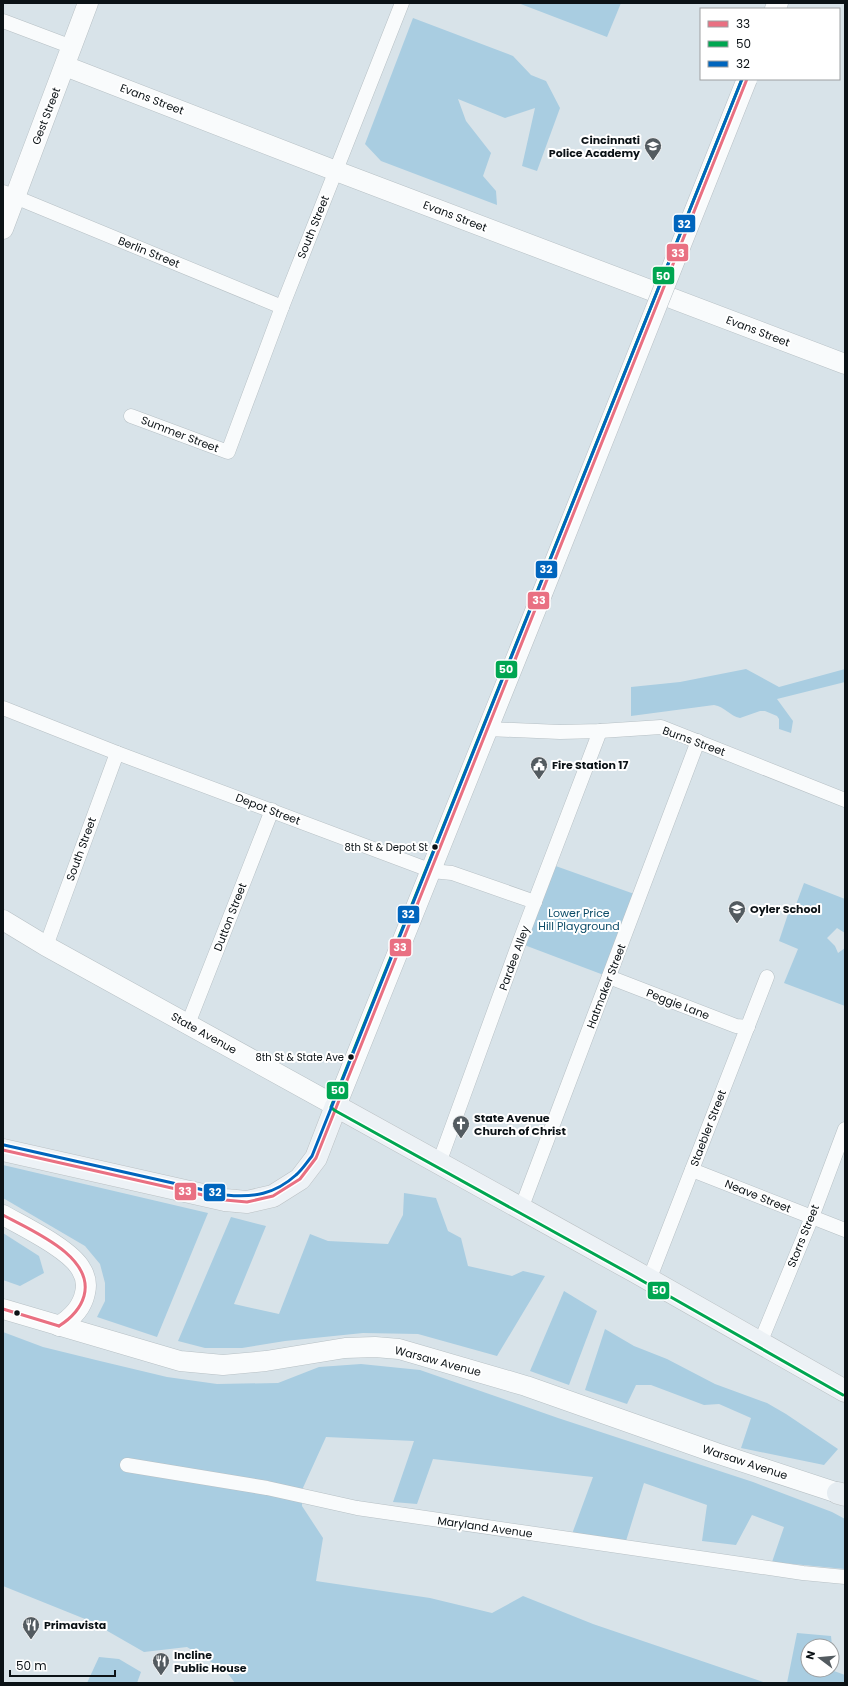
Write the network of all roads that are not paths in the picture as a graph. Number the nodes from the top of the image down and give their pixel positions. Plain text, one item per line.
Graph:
1 (88, 3) edge
2 (402, 3) edge
3 (3, 21) edge
4 (72, 47) junction
5 (65, 66) junction
6 (747, 80) edge
7 (336, 171) junction
8 (9, 195) edge
9 (3, 229) edge
10 (282, 306) junction
11 (845, 364) edge
12 (131, 416) dead end
13 (228, 452) joint
14 (3, 708) edge
15 (491, 721) junction
16 (600, 731) junction
17 (698, 741) junction
18 (117, 753) junction
19 (845, 800) edge
20 (272, 810) junction
21 (432, 870) junction
22 (535, 902) junction
23 (3, 920) edge
24 (46, 946) junction
25 (767, 976) dead end
26 (609, 977) junction
27 (188, 1024) junction
28 (748, 1027) junction
29 (336, 1106) junction
30 (845, 1129) edge
31 (3, 1150) edge
32 (439, 1163) junction
33 (692, 1170) junction
34 (521, 1209) junction
35 (3, 1215) edge
36 (812, 1217) junction
37 (845, 1230) edge
38 (649, 1280) junction
39 (3, 1309) edge
40 (60, 1326) junction
41 (760, 1343) junction
42 (845, 1391) edge
43 (127, 1465) dead end
44 (843, 1494) edge
45 (845, 1577) edge

1 - 4 main road, Gest Street
2 - 7 street, South Street
3 - 4 street
4 - 5 main road, Gest Street
5 - 7 main road, Evans Street
5 - 8 main road, Gest Street
6 - 15 main road, bridge
7 - 10 street, South Street
7 - 11 main road, Evans Street
8 - 9 main road, Gest Street
8 - 10 street, Berlin Street
10 - 13 street, South Street
12 - 13 street, Summer Street
14 - 18 street, Depot Street
15 - 16 street, Burns Street
15 - 21 main road
16 - 17 street, Burns Street
16 - 22 street, Pardee Alley
17 - 19 street, Burns Street
17 - 26 street, Hatmaker Street
18 - 20 street, Depot Street
18 - 24 street, South Street
20 - 21 street, Depot Street
20 - 27 street, Dutton Street
21 - 22 street, Depot Street
21 - 29 main road
22 - 32 street, Pardee Alley
23 - 24 main road, State Avenue
24 - 27 main road, State Avenue
25 - 28 street, Staebler Street
26 - 28 street, Peggie Lane
26 - 34 street, Hatmaker Street
27 - 29 main road, State Avenue
28 - 33 street, Staebler Street
29 - 31 main road
29 - 32 main road, State Avenue
30 - 36 street, Storrs Street
32 - 34 main road, State Avenue
33 - 36 street, Neave Street
33 - 38 street, Staebler Street
34 - 38 main road, State Avenue
35 - 40 main road
36 - 37 street, Neave Street
36 - 41 street, Storrs Street
38 - 41 main road, State Avenue
39 - 40 main road, Warsaw Avenue
40 - 44 main road, Warsaw Avenue
41 - 42 main road, State Avenue
43 - 45 street, Maryland Avenue

